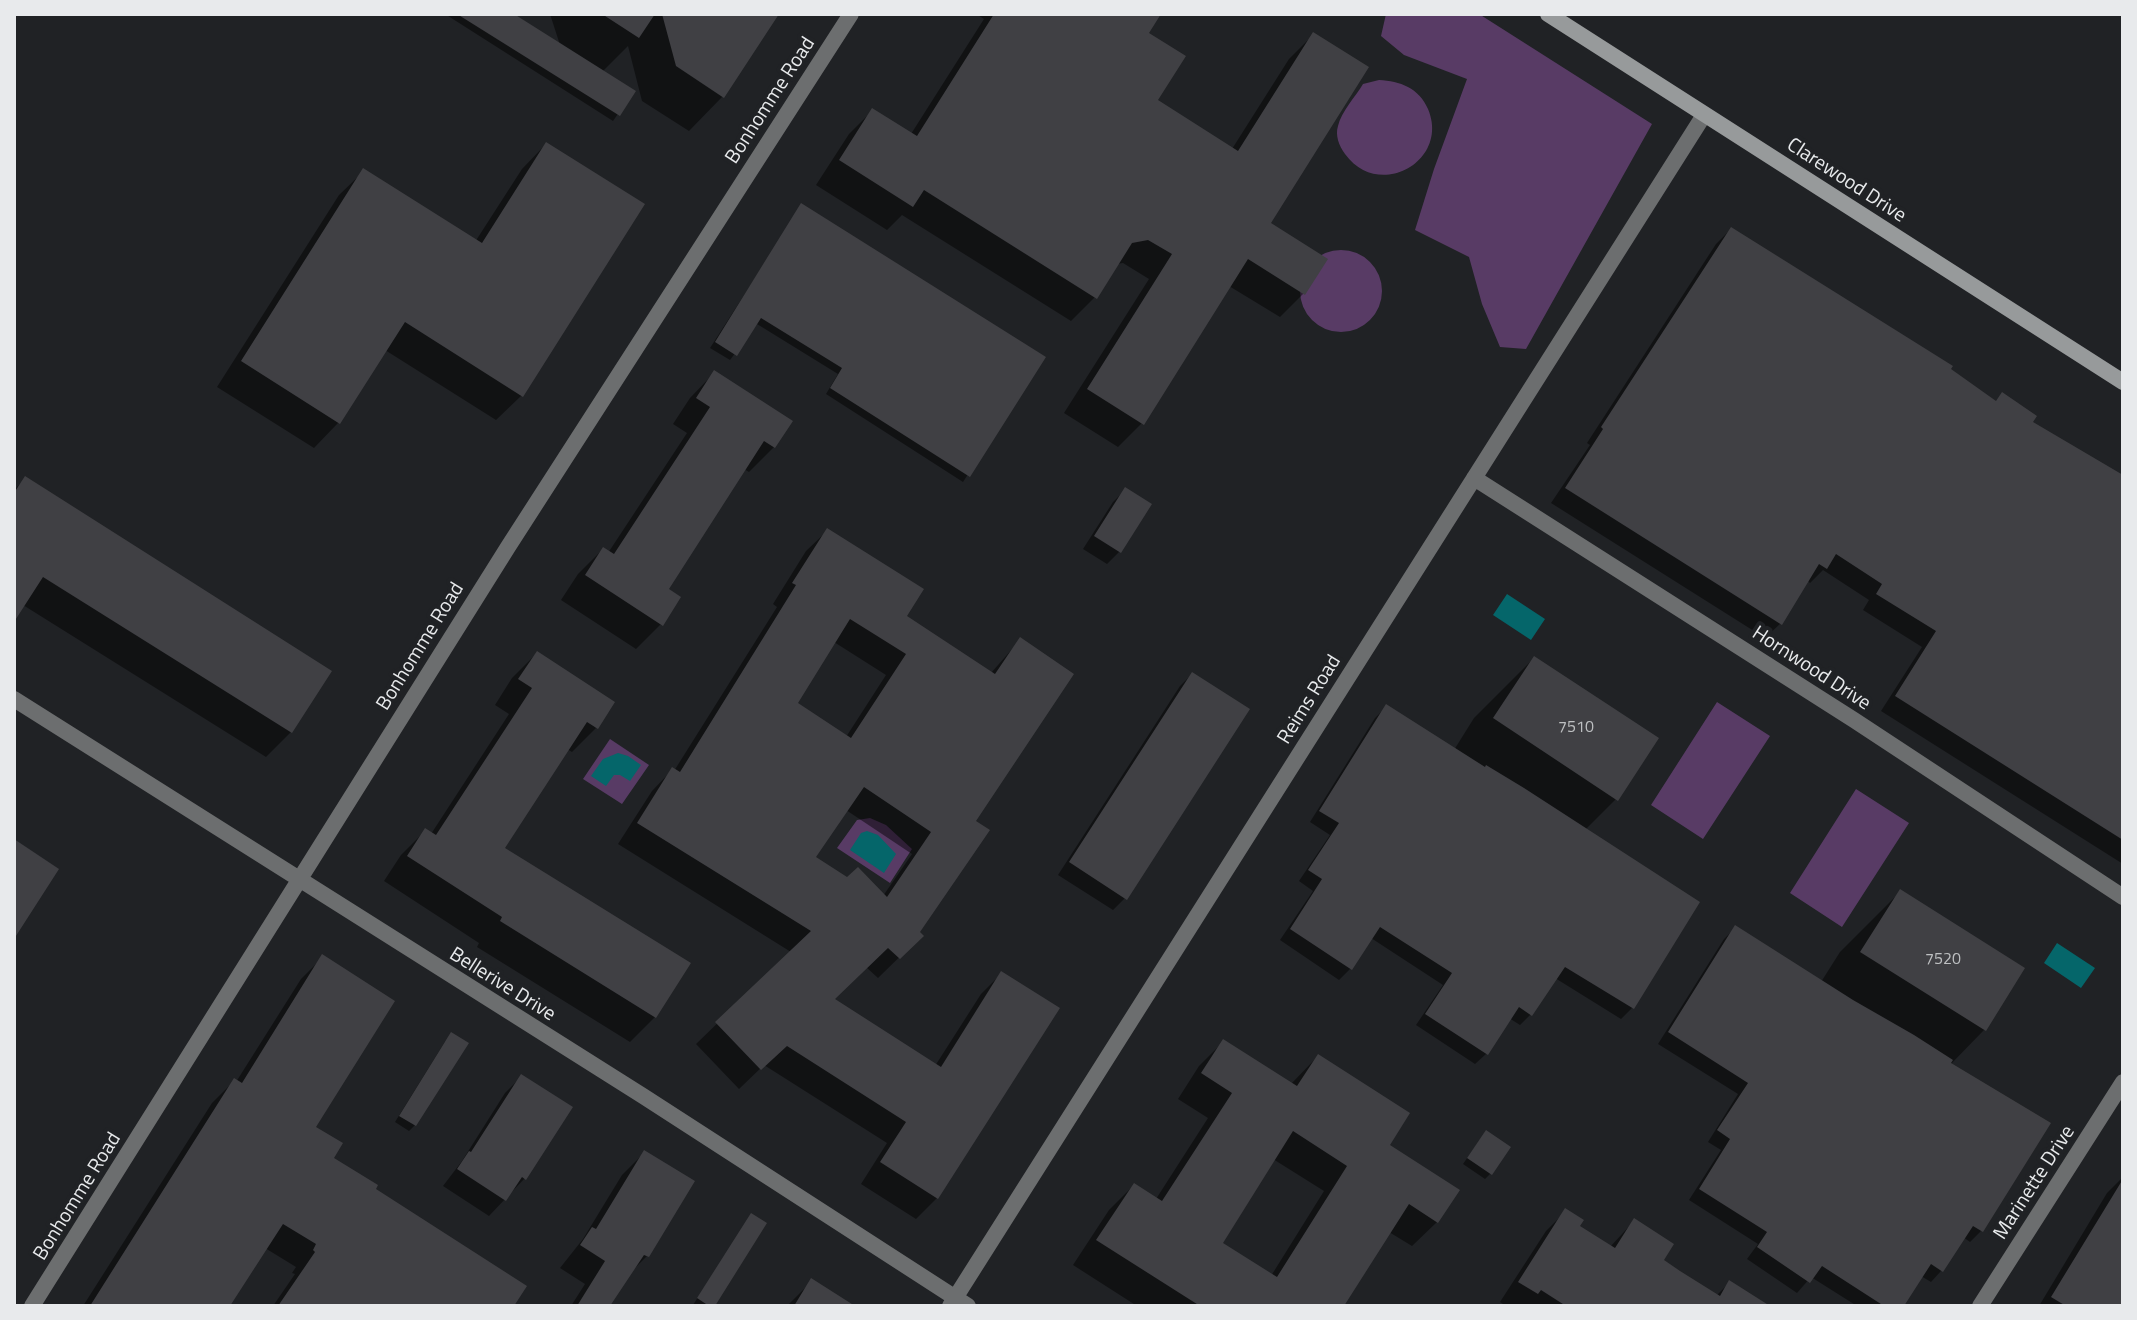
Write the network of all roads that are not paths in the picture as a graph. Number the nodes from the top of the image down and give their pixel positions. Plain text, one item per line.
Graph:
1 (851, 14) edge
2 (1548, 14) edge
3 (1704, 115) junction
4 (2123, 382) edge
5 (1474, 478) junction
6 (14, 699) edge
7 (298, 880) junction
8 (2123, 897) edge
9 (2123, 1082) edge
10 (958, 1303) edge
11 (32, 1306) edge
12 (1980, 1306) edge

1 - 7 street, Bonhomme Road
2 - 3 street, Clarewood Drive
3 - 4 street, Clarewood Drive
3 - 5 street, Reims Road
5 - 8 street, Hornwood Drive
5 - 10 street, Reims Road
6 - 7 street, Bellerive Drive
7 - 10 street, Bellerive Drive
7 - 11 street, Bonhomme Road
9 - 12 street, Marinette Drive

